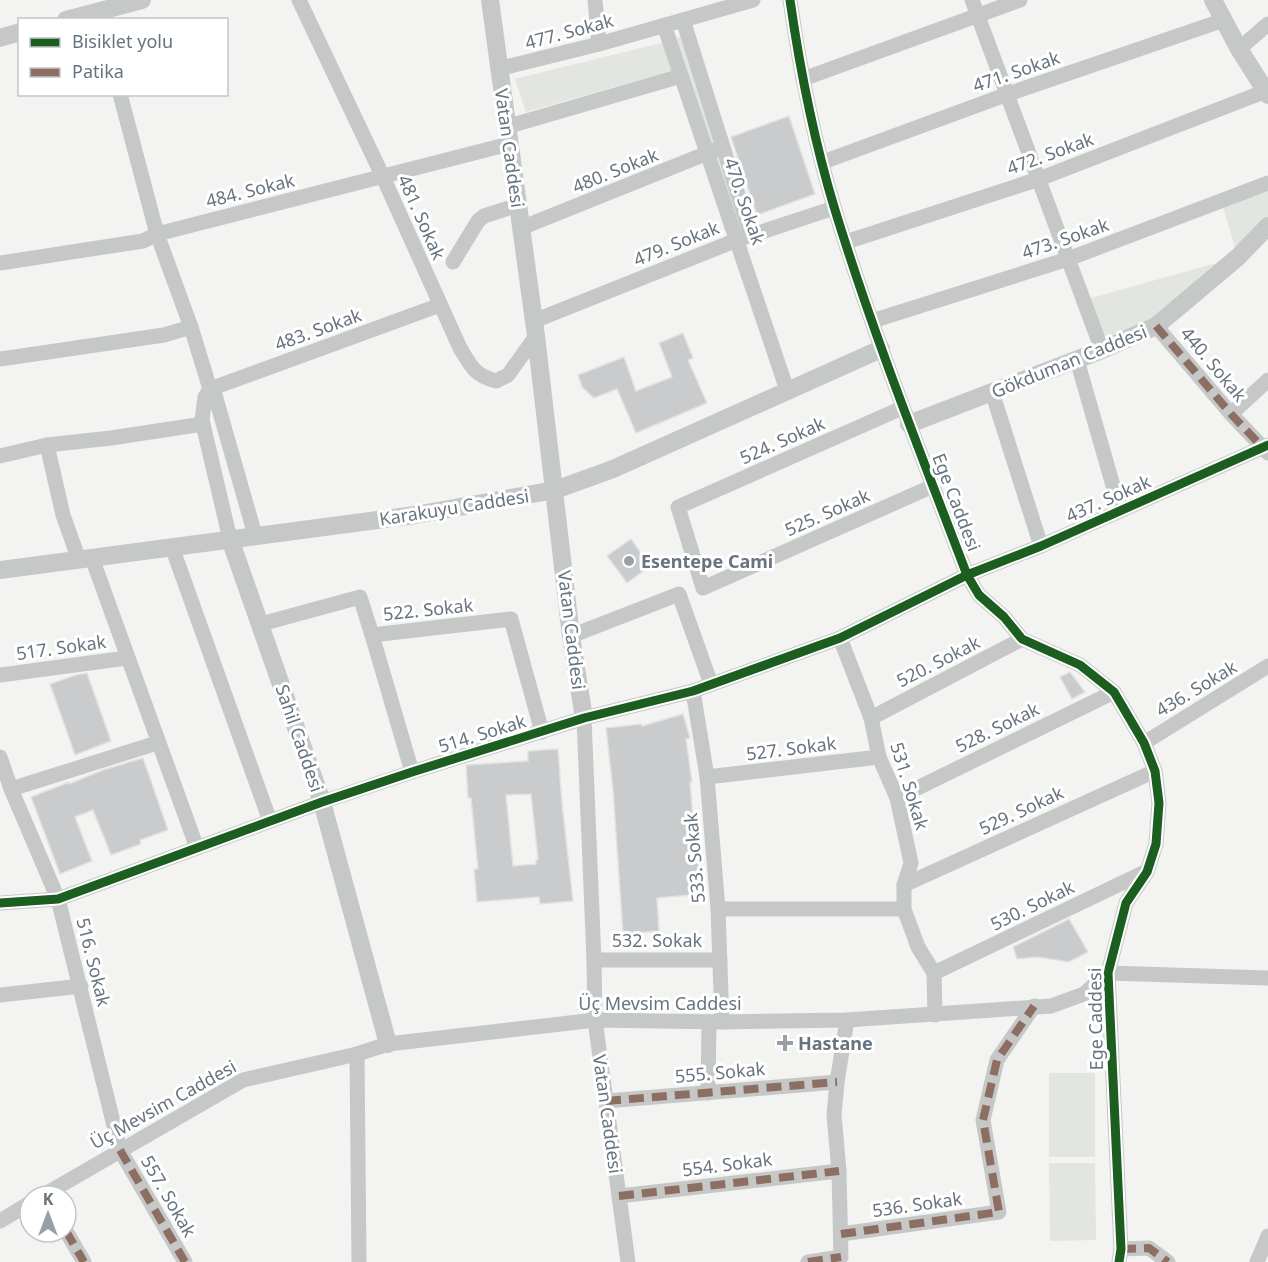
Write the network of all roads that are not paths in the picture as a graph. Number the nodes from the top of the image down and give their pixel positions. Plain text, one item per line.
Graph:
1 (142, 0) edge
2 (300, 0) edge
3 (490, 0) edge
4 (595, 0) edge
5 (753, 0) edge
6 (790, 0) edge
7 (972, 0) edge
8 (1020, 0) edge
9 (1213, 0) edge
10 (98, 10) edge
11 (978, 16) junction
12 (72, 18) edge
13 (683, 20) junction
14 (1224, 21) junction
15 (1268, 24) edge
16 (664, 26) junction
17 (18, 33) edge
18 (0, 38) edge
19 (599, 44) junction
20 (1239, 49) junction
21 (498, 69) junction
22 (681, 76) junction
23 (803, 78) junction
24 (1267, 93) edge
25 (1008, 94) junction
26 (121, 96) edge
27 (508, 135) junction
28 (723, 146) junction
29 (708, 154) junction
30 (823, 162) junction
31 (383, 177) junction
32 (1039, 179) junction
33 (1268, 183) edge
34 (518, 205) junction
35 (834, 208) junction
36 (1268, 226) edge
37 (521, 228) junction
38 (157, 234) junction
39 (744, 238) junction
40 (846, 242) junction
41 (1068, 259) junction
42 (453, 262) dead end
43 (0, 263) edge
44 (440, 305) junction
45 (872, 321) junction
46 (1156, 326) junction
47 (191, 327) junction
48 (535, 328) junction
49 (881, 349) junction
50 (1102, 350) junction
51 (0, 359) edge
52 (1077, 360) junction
53 (1268, 380) edge
54 (210, 390) junction
55 (787, 390) junction
56 (993, 392) junction
57 (1231, 414) junction
58 (906, 416) junction
59 (203, 424) junction
60 (47, 445) junction
61 (1266, 449) edge
62 (0, 456) edge
63 (933, 486) junction
64 (555, 490) junction
65 (1120, 510) junction
66 (255, 536) junction
67 (230, 539) junction
68 (1041, 546) junction
69 (172, 547) junction
70 (85, 559) junction
71 (0, 570) edge
72 (967, 575) junction
73 (703, 588) joint
74 (261, 624) junction
75 (372, 635) junction
76 (571, 636) junction
77 (840, 638) junction
78 (1022, 639) junction
79 (127, 658) junction
80 (1268, 666) edge
81 (0, 675) edge
82 (711, 684) junction
83 (693, 691) junction
84 (1114, 692) junction
85 (584, 718) junction
86 (871, 718) junction
87 (542, 732) junction
88 (158, 742) junction
89 (1144, 742) junction
90 (0, 757) edge
91 (879, 757) junction
92 (1155, 771) junction
93 (412, 772) junction
94 (707, 777) junction
95 (11, 789) junction
96 (897, 798) junction
97 (322, 802) junction
98 (270, 821) junction
99 (197, 848) junction
100 (1147, 872) junction
101 (904, 885) junction
102 (58, 899) junction
103 (0, 903) edge
104 (718, 909) junction
105 (904, 909) junction
106 (594, 960) junction
107 (720, 960) junction
108 (934, 973) junction
109 (1108, 973) junction
110 (1268, 978) edge
111 (81, 986) junction
112 (0, 995) edge
113 (1034, 1006) junction
114 (935, 1015) junction
115 (595, 1020) junction
116 (848, 1020) junction
117 (715, 1022) junction
118 (388, 1044) junction
119 (357, 1054) junction
120 (837, 1082) junction
121 (708, 1093) junction
122 (606, 1101) junction
123 (120, 1149) junction
124 (839, 1171) junction
125 (62, 1184) edge
126 (619, 1196) junction
127 (18, 1210) edge
128 (0, 1221) edge
129 (841, 1234) junction
130 (1268, 1236) edge
131 (74, 1244) edge
132 (1120, 1256) edge
133 (84, 1262) edge
134 (185, 1262) edge
135 (359, 1262) edge
136 (628, 1262) edge
137 (808, 1262) edge
138 (1168, 1262) edge
139 (1257, 1262) edge

1 - 10 street
2 - 31 street, 481. Sokak
3 - 21 street, Vatan Caddesi
4 - 19 street
5 - 13 street, 477. Sokak
6 - 23 street, Ege Caddesi
7 - 11 street
8 - 11 street
9 - 14 street
10 - 12 street
11 - 23 street
11 - 25 street
13 - 16 street, 477. Sokak
13 - 28 street, 470. Sokak
14 - 20 street
14 - 25 street, 471. Sokak
15 - 20 street
16 - 19 street, 477. Sokak
16 - 22 street, 470. Sokak
17 - 18 street
19 - 21 street, 477. Sokak
20 - 24 street
21 - 27 street, Vatan Caddesi
22 - 27 street, 484. Sokak
22 - 29 street, 470. Sokak
23 - 30 street, Ege Caddesi
24 - 32 street, 472. Sokak
25 - 30 street, 471. Sokak
25 - 32 street
26 - 38 street
27 - 31 street, 484. Sokak
27 - 34 street, Vatan Caddesi
28 - 29 street, 480. Sokak
28 - 39 street, 470. Sokak
29 - 37 street, 480. Sokak
29 - 39 street, 470. Sokak
30 - 35 street, Ege Caddesi
31 - 38 street, 484. Sokak
31 - 44 street, 481. Sokak
32 - 40 street, 472. Sokak
32 - 41 street
33 - 41 street, 473. Sokak
34 - 37 street, Vatan Caddesi
34 - 42 street
35 - 39 street, 479. Sokak
35 - 40 street, Ege Caddesi
36 - 46 street, Gökduman Caddesi
37 - 48 street, Vatan Caddesi
38 - 43 street, 484. Sokak
38 - 47 street
39 - 48 street, 479. Sokak
39 - 55 street, 470. Sokak
40 - 45 street, Ege Caddesi
41 - 45 street, 473. Sokak
41 - 50 street
44 - 48 street, 481. Sokak
44 - 54 street, 483. Sokak
45 - 49 street, Ege Caddesi
46 - 50 street, Gökduman Caddesi
46 - 57 street, 440. Sokak
47 - 51 street
47 - 54 street
48 - 64 street, Vatan Caddesi
49 - 55 street, Karakuyu Caddesi
49 - 58 street, Ege Caddesi
50 - 52 street, Gökduman Caddesi
52 - 56 street, Gökduman Caddesi
52 - 65 street
53 - 57 street
54 - 59 street
54 - 66 street
55 - 64 street, Karakuyu Caddesi
56 - 58 street, Gökduman Caddesi
56 - 68 street
57 - 61 street, 440. Sokak
58 - 63 street, Ege Caddesi
58 - 73 street, 524. Sokak
59 - 60 street
59 - 67 street
60 - 62 street
60 - 70 street
61 - 65 street, 437. Sokak
63 - 72 street, Ege Caddesi
63 - 73 street, 525. Sokak
64 - 66 street, Karakuyu Caddesi
64 - 76 street, Vatan Caddesi
65 - 68 street, 437. Sokak
66 - 67 street, Karakuyu Caddesi
67 - 69 street, Karakuyu Caddesi
67 - 74 street, Sahil Caddesi
68 - 72 street, 437. Sokak
69 - 70 street, Karakuyu Caddesi
69 - 98 street
70 - 71 street, Karakuyu Caddesi
70 - 79 street
72 - 77 street, 514. Sokak
72 - 78 street, Ege Caddesi
74 - 75 street, 522. Sokak
74 - 97 street, Sahil Caddesi
75 - 87 street, 522. Sokak
75 - 93 street
76 - 82 street
76 - 85 street, Vatan Caddesi
77 - 82 street, 514. Sokak
77 - 86 street, 531. Sokak
78 - 84 street, Ege Caddesi
78 - 86 street, 520. Sokak
79 - 81 street, 517. Sokak
79 - 88 street
80 - 89 street, 436. Sokak
82 - 83 street, 514. Sokak
83 - 85 street, 514. Sokak
83 - 94 street, 533. Sokak
84 - 89 street, Ege Caddesi
84 - 96 street, 528. Sokak
85 - 87 street, 514. Sokak
85 - 106 street, Vatan Caddesi
86 - 91 street, 531. Sokak
87 - 93 street, 514. Sokak
88 - 95 street
88 - 99 street
89 - 92 street, Ege Caddesi
90 - 95 street, 516. Sokak
91 - 94 street, 527. Sokak
91 - 96 street, 531. Sokak
92 - 100 street, Ege Caddesi
92 - 101 street, 529. Sokak
93 - 97 street, 514. Sokak
94 - 104 street, 533. Sokak
95 - 102 street, 516. Sokak
96 - 101 street, 531. Sokak
97 - 98 street, 514. Sokak
97 - 118 street, Sahil Caddesi
98 - 99 street, 514. Sokak
99 - 102 street, 514. Sokak
100 - 108 street, 530. Sokak
100 - 109 street, Ege Caddesi
101 - 105 street, 531. Sokak
102 - 103 street, 514. Sokak
102 - 111 street, 516. Sokak
104 - 105 street
104 - 107 street, 533. Sokak
105 - 108 street, 531. Sokak
106 - 107 street, 532. Sokak
106 - 115 street, Vatan Caddesi
107 - 117 street, 533. Sokak
108 - 114 street
109 - 110 street
109 - 113 street, Üç Mevsim Caddesi
109 - 132 street, Ege Caddesi
111 - 112 street
111 - 123 street, 516. Sokak
113 - 114 street, Üç Mevsim Caddesi
113 - 129 street, 536. Sokak
114 - 116 street, Üç Mevsim Caddesi
115 - 117 street, Üç Mevsim Caddesi
115 - 118 street, Üç Mevsim Caddesi
115 - 122 street, Vatan Caddesi
116 - 117 street, Üç Mevsim Caddesi
116 - 120 street
117 - 121 street, 533. Sokak
118 - 119 street, Üç Mevsim Caddesi
119 - 123 street, Üç Mevsim Caddesi
119 - 135 street
120 - 121 street, 555. Sokak
120 - 124 street
121 - 122 street, 555. Sokak
122 - 126 street, Vatan Caddesi
123 - 125 street, Üç Mevsim Caddesi
123 - 134 street, 557. Sokak
124 - 126 street, 554. Sokak
124 - 129 street
126 - 136 street, Vatan Caddesi
127 - 128 street
129 - 137 street
130 - 139 street
131 - 133 street
132 - 138 street

